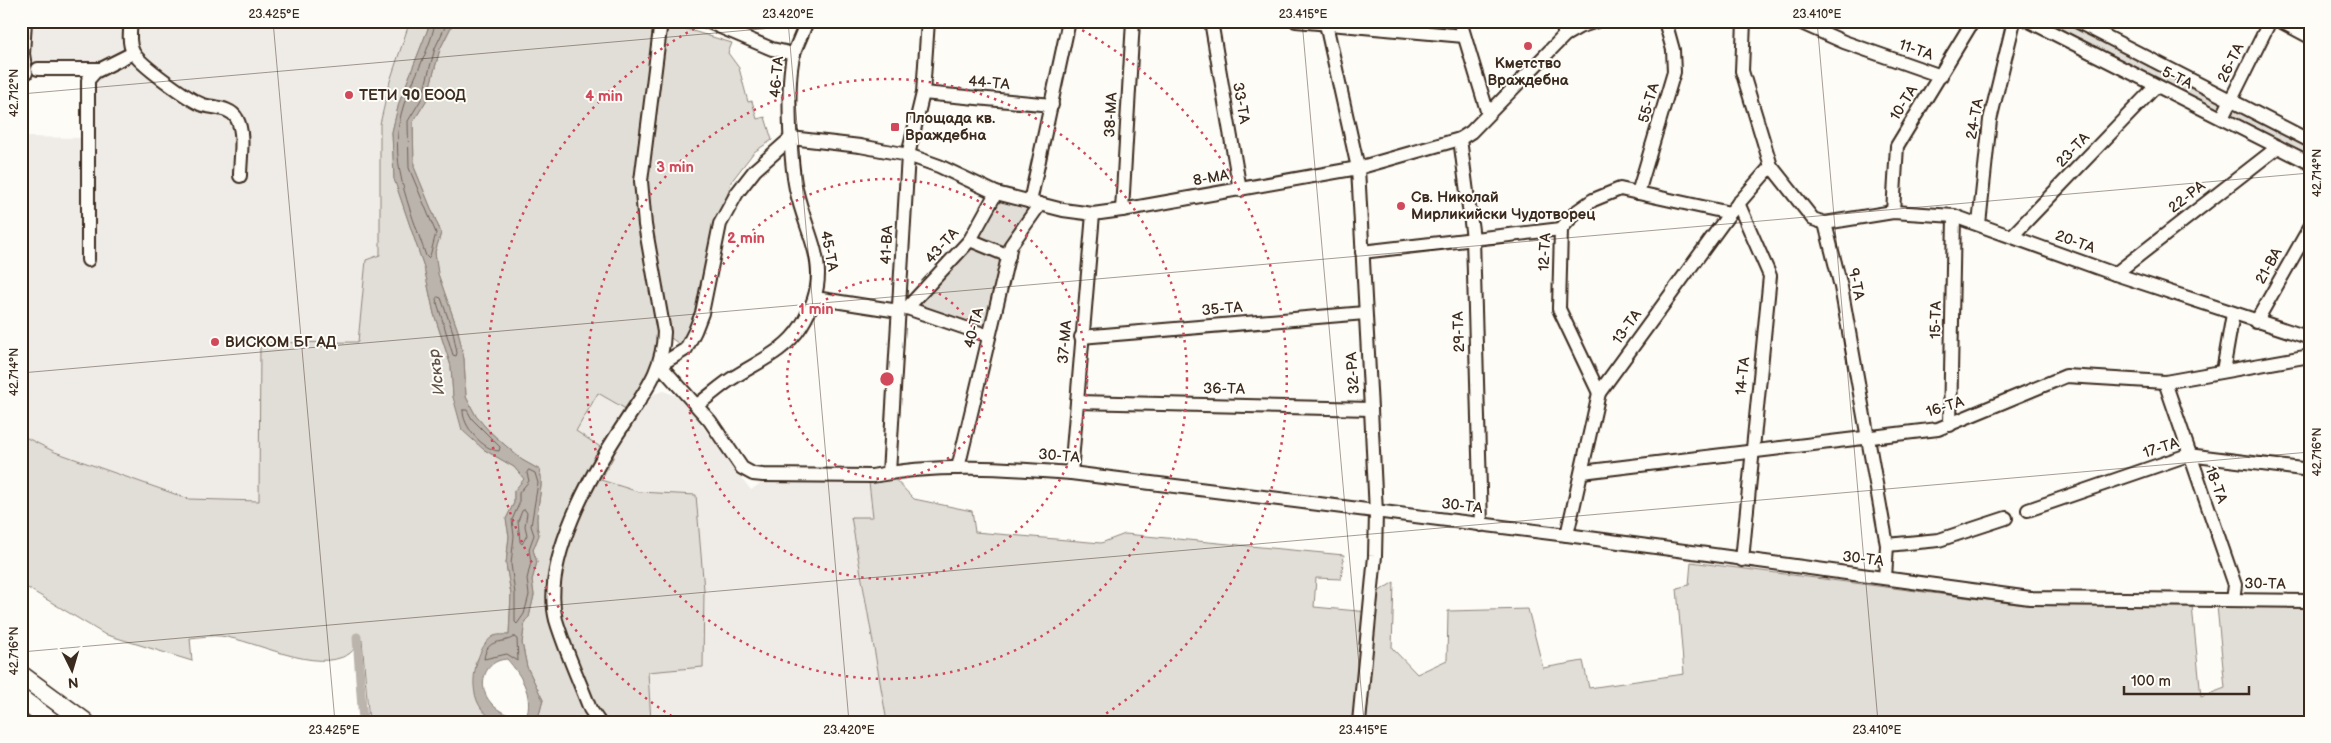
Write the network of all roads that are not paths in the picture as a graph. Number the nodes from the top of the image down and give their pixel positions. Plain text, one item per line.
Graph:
1 (25, 21) edge
2 (131, 21) edge
3 (661, 21) edge
4 (807, 21) edge
5 (928, 21) edge
6 (1069, 21) edge
7 (1133, 21) edge
8 (1211, 21) edge
9 (1296, 21) edge
10 (1460, 21) edge
11 (1561, 21) edge
12 (1597, 21) edge
13 (1665, 21) edge
14 (1744, 21) edge
15 (1797, 21) edge
16 (1973, 21) edge
17 (2014, 21) edge
18 (2029, 21) edge
19 (2076, 21) edge
20 (2270, 21) edge
21 (2280, 21) edge
22 (710, 22) edge
23 (1326, 24) junction
24 (1565, 35) junction
25 (1464, 36) junction
26 (2310, 37) edge
27 (133, 53) junction
28 (794, 54) junction
29 (100, 69) junction
30 (1941, 76) junction
31 (2156, 86) junction
32 (923, 93) junction
33 (2231, 100) junction
34 (1052, 105) junction
35 (1488, 114) junction
36 (2222, 118) junction
37 (792, 138) junction
38 (1460, 139) junction
39 (2310, 141) edge
40 (2278, 147) junction
41 (908, 155) junction
42 (2310, 163) edge
43 (1771, 166) junction
44 (1358, 168) junction
45 (240, 176) dead end
46 (1640, 187) junction
47 (1240, 190) junction
48 (996, 193) junction
49 (1035, 203) junction
50 (1734, 208) junction
51 (1122, 210) junction
52 (1893, 212) junction
53 (1093, 214) junction
54 (1954, 216) junction
55 (1825, 223) junction
56 (1979, 224) junction
57 (2310, 227) edge
58 (1561, 228) junction
59 (2012, 236) junction
60 (1473, 238) junction
61 (970, 240) junction
62 (1362, 252) junction
63 (1009, 256) junction
64 (88, 260) dead end
65 (2115, 274) junction
66 (814, 298) junction
67 (903, 309) junction
68 (1365, 313) junction
69 (2233, 314) junction
70 (2256, 322) junction
71 (989, 336) junction
72 (1081, 337) junction
73 (2310, 338) edge
74 (2310, 356) edge
75 (660, 365) junction
76 (2223, 371) junction
77 (2165, 382) junction
78 (1599, 393) junction
79 (1077, 402) junction
80 (697, 405) junction
81 (1371, 409) junction
82 (1950, 425) junction
83 (1867, 436) junction
84 (1752, 450) junction
85 (2188, 455) junction
86 (958, 468) junction
87 (2310, 470) edge
88 (1582, 472) junction
89 (889, 473) junction
90 (1071, 473) junction
91 (2028, 510) dead end
92 (1376, 513) junction
93 (2006, 518) dead end
94 (1481, 525) junction
95 (1568, 535) junction
96 (1887, 545) junction
97 (1742, 560) junction
98 (1884, 578) junction
99 (2233, 600) junction
100 (2310, 601) edge
101 (21, 675) edge
102 (21, 699) edge
103 (52, 722) edge
104 (85, 722) edge
105 (599, 722) edge
106 (1359, 722) edge

1 - 29 street
2 - 27 street
3 - 75 street
4 - 28 street, 46-ТА
5 - 32 street, 41-ВА
6 - 34 street, 40-ТА
7 - 51 street, 38-МА
8 - 47 street, 33-ТА
9 - 23 street
10 - 25 street
11 - 24 street
12 - 24 street, 8-МА
13 - 46 street, 55-ТА
14 - 43 street
15 - 30 street, 11-ТА
16 - 30 street, 10-ТА
17 - 56 street, 24-ТА
18 - 31 street, 5-ТА
19 - 33 street, 5-ТА
20 - 33 street, 26-ТА
21 - 26 street
22 - 28 street
23 - 25 street
23 - 44 street, 32-РА
24 - 35 street, 8-МА
25 - 35 street
27 - 29 street
27 - 45 street
28 - 37 street, 46-ТА
29 - 64 street
30 - 52 street, 10-ТА
31 - 36 street, 5-ТА
31 - 59 street, 23-ТА
32 - 34 street, 44-ТА
32 - 41 street, 41-ВА
33 - 36 street, 26-ТА
33 - 39 street, 5-ТА
34 - 49 street, 40-ТА
35 - 38 street, 8-МА
36 - 40 street, 5-ТА
37 - 41 street, 8-МА
37 - 66 street, 45-ТА
37 - 75 street
38 - 44 street, 8-МА
38 - 60 street, 29-ТА
40 - 42 street, 5-ТА
40 - 65 street, 22-РА
41 - 48 street, 8-МА
41 - 67 street, 41-ВА
43 - 50 street, 13-ТА
43 - 55 street
44 - 47 street, 8-МА
44 - 62 street, 32-РА
46 - 50 street
46 - 58 street, 12-ТА
47 - 51 street, 8-МА
48 - 49 street, 8-МА
48 - 61 street, 43-ТА
49 - 53 street, 8-МА
49 - 63 street, 40-ТА
50 - 78 street, 13-ТА
50 - 84 street, 14-ТА
51 - 53 street, 8-МА
52 - 54 street, 20-ТА
52 - 55 street, 20-ТА
53 - 72 street, 37-МА
54 - 56 street, 20-ТА
54 - 82 street, 15-ТА
55 - 83 street, 9-ТА
56 - 59 street, 20-ТА
57 - 70 street, 21-ВА
58 - 60 street
58 - 78 street, 12-ТА
59 - 65 street, 20-ТА
60 - 62 street
60 - 94 street, 29-ТА
61 - 63 street
61 - 67 street, 43-ТА
62 - 68 street, 32-РА
63 - 71 street, 40-ТА
65 - 69 street, 20-ТА
66 - 67 street
66 - 80 street, 45-ТА
67 - 71 street
67 - 89 street, 41-ВА
68 - 72 street, 35-ТА
68 - 81 street, 32-РА
69 - 70 street, 20-ТА
69 - 76 street
70 - 73 street, 20-ТА
71 - 86 street, 40-ТА
72 - 79 street, 37-МА
74 - 76 street, 16-ТА
75 - 80 street, 30-ТА
75 - 105 street
76 - 77 street, 16-ТА
77 - 82 street, 16-ТА
77 - 85 street, 18-ТА
78 - 88 street, 13-ТА
79 - 81 street, 36-ТА
79 - 90 street, 37-МА
80 - 89 street, 30-ТА
81 - 92 street, 32-РА
82 - 83 street, 16-ТА
83 - 84 street, 16-ТА
83 - 96 street, 9-ТА
84 - 88 street, 16-ТА
84 - 97 street, 14-ТА
85 - 87 street, 17-ТА
85 - 91 street, 17-ТА
85 - 99 street, 18-ТА
86 - 89 street, 30-ТА
86 - 90 street, 30-ТА
88 - 95 street, 13-ТА
90 - 92 street, 30-ТА
92 - 94 street, 30-ТА
92 - 106 street, 32-РА
93 - 96 street
94 - 95 street, 30-ТА
95 - 97 street, 30-ТА
96 - 98 street, 9-ТА
97 - 98 street, 30-ТА
98 - 99 street, 30-ТА
99 - 100 street, 30-ТА
101 - 104 highway
102 - 103 highway

